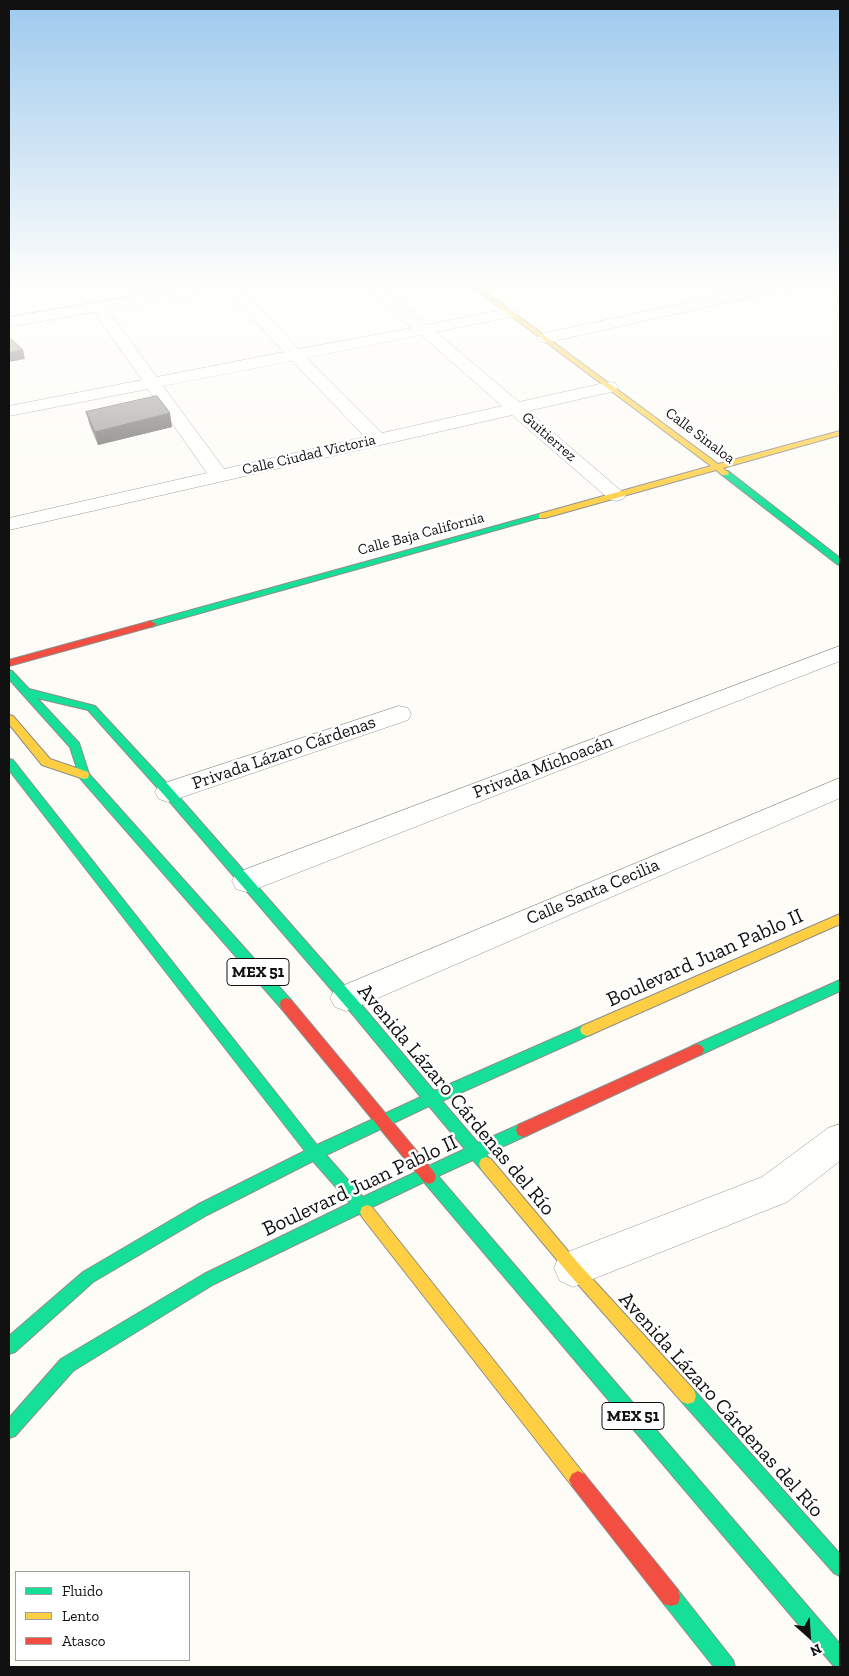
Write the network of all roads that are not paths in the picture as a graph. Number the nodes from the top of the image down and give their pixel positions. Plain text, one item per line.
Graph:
1 (136, 360) edge
2 (275, 360) edge
3 (301, 360) edge
4 (460, 360) edge
5 (574, 360) edge
6 (153, 384) junction
7 (609, 387) junction
8 (516, 408) junction
9 (9, 411) edge
10 (840, 432) edge
11 (378, 440) junction
12 (717, 467) junction
13 (219, 476) junction
14 (616, 495) junction
15 (9, 524) edge
16 (840, 562) edge
17 (840, 653) edge
18 (9, 663) edge
19 (9, 673) edge
20 (24, 691) junction
21 (399, 714) dead end
22 (9, 718) edge
23 (9, 763) edge
24 (84, 775) junction
25 (840, 787) edge
26 (168, 792) junction
27 (246, 881) junction
28 (840, 919) edge
29 (840, 985) edge
30 (346, 998) junction
31 (432, 1099) junction
32 (384, 1121) junction
33 (840, 1140) edge
34 (476, 1152) junction
35 (315, 1153) junction
36 (426, 1174) junction
37 (361, 1206) junction
38 (573, 1268) junction
39 (9, 1346) edge
40 (9, 1430) edge
41 (840, 1567) edge
42 (840, 1658) edge
43 (726, 1667) edge

1 - 6 street
2 - 6 street
3 - 11 street
4 - 8 street, Guitierrez
5 - 7 street, Calle Sinaloa
6 - 9 street
6 - 13 street
7 - 8 street, Calle Ciudad Victoria
7 - 12 street, Calle Sinaloa
8 - 11 street, Calle Ciudad Victoria
8 - 14 street, Guitierrez
10 - 12 street, Calle Baja California
11 - 13 street, Calle Ciudad Victoria
12 - 14 street, Calle Baja California
12 - 16 street, Calle Sinaloa
13 - 15 street, Calle Ciudad Victoria
14 - 18 street, Calle Baja California
17 - 27 street, Privada Michoacán
19 - 20 street, MEX 51
20 - 24 street, MEX 51
20 - 26 street, Avenida Lázaro Cárdenas del Río
21 - 26 street, Privada Lázaro Cárdenas
22 - 24 street, MEX 51
23 - 35 street
24 - 32 street, MEX 51
25 - 30 street, Calle Santa Cecilia
26 - 27 street, Avenida Lázaro Cárdenas del Río
27 - 30 street, Avenida Lázaro Cárdenas del Río
28 - 31 street, Boulevard Juan Pablo II
29 - 34 street, Boulevard Juan Pablo II
30 - 31 street, Avenida Lázaro Cárdenas del Río
31 - 32 street, Boulevard Juan Pablo II
31 - 34 street, Avenida Lázaro Cárdenas del Río
32 - 35 street, Boulevard Juan Pablo II
32 - 36 street, MEX 51
33 - 38 street
34 - 36 street, Boulevard Juan Pablo II
34 - 38 street, Avenida Lázaro Cárdenas del Río
35 - 37 street
35 - 39 street, Boulevard Juan Pablo II
36 - 37 street, Boulevard Juan Pablo II
36 - 42 street, MEX 51
37 - 40 street, Boulevard Juan Pablo II
37 - 43 street
38 - 41 street, Avenida Lázaro Cárdenas del Río

